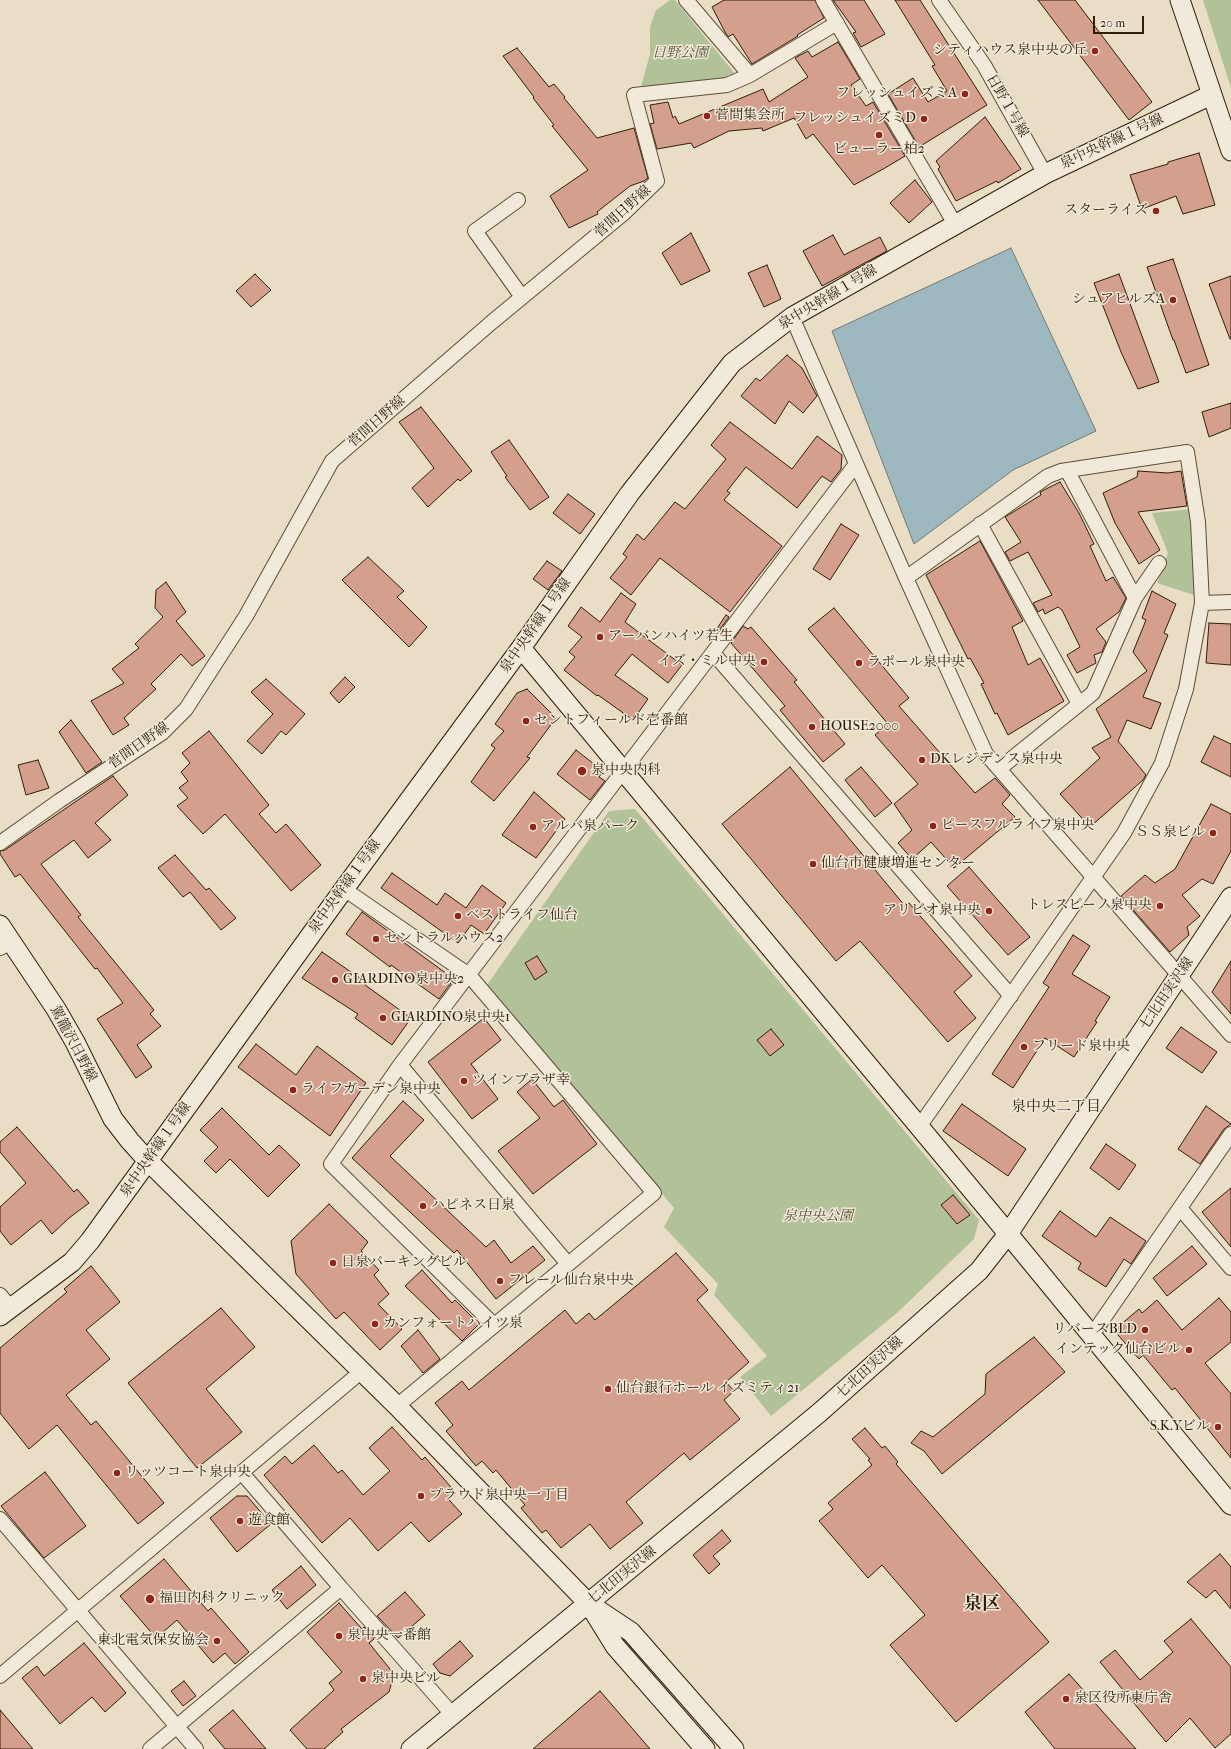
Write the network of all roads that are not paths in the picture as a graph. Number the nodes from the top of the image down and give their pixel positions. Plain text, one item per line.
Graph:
1 (823, 0) edge
2 (939, 0) edge
3 (1180, 0) edge
4 (692, 2) edge
5 (837, 23) junction
6 (750, 74) junction
7 (1211, 95) junction
8 (1231, 151) edge
9 (1045, 174) junction
10 (518, 200) dead end
11 (955, 224) junction
12 (522, 297) junction
13 (792, 318) junction
14 (856, 464) junction
15 (1068, 470) junction
16 (980, 524) junction
17 (1159, 563) dead end
18 (906, 578) junction
19 (1135, 598) junction
20 (1231, 602) edge
21 (1202, 603) junction
22 (521, 648) junction
23 (713, 653) junction
24 (1079, 704) junction
25 (999, 769) junction
26 (624, 772) junction
27 (0, 843) edge
28 (1094, 877) junction
29 (344, 888) junction
30 (1231, 897) edge
31 (0, 925) edge
32 (5, 945) edge
33 (1180, 975) junction
34 (469, 976) junction
35 (1011, 996) junction
36 (1231, 1035) edge
37 (400, 1065) junction
38 (919, 1127) junction
39 (1231, 1134) edge
40 (148, 1161) junction
41 (1180, 1208) junction
42 (1008, 1234) junction
43 (568, 1264) junction
44 (1231, 1268) edge
45 (4, 1306) edge
46 (494, 1325) junction
47 (1092, 1335) junction
48 (362, 1371) junction
49 (397, 1406) junction
50 (242, 1473) junction
51 (1231, 1505) edge
52 (0, 1519) edge
53 (341, 1588) junction
54 (589, 1604) junction
55 (78, 1611) junction
56 (0, 1676) edge
57 (452, 1714) junction
58 (177, 1726) junction
59 (150, 1749) edge
60 (196, 1749) edge
61 (411, 1749) edge
62 (705, 1749) edge
63 (734, 1749) edge

1 - 5 street
2 - 9 street, 日野１号線
3 - 7 street
4 - 6 street
5 - 6 street
5 - 11 street
6 - 12 street, 菅間日野線
7 - 8 street
7 - 9 street, 泉中央幹線１号線
9 - 11 street, 泉中央幹線１号線
10 - 12 street
11 - 13 street, 泉中央幹線１号線
12 - 27 street, 菅間日野線
13 - 14 street
13 - 22 street, 泉中央幹線１号線
14 - 18 street
14 - 23 street
15 - 16 street
15 - 19 street
15 - 21 street
16 - 18 street
16 - 24 street
17 - 19 street
18 - 25 street
19 - 24 street
20 - 21 street
21 - 28 street
22 - 26 street
22 - 29 street, 泉中央幹線１号線
23 - 26 street
23 - 35 street
24 - 25 street
25 - 28 street
26 - 34 street
26 - 38 street
28 - 33 street
28 - 35 street
29 - 34 street
29 - 40 street, 泉中央幹線１号線
30 - 33 street, 七北田実沢線
31 - 32 street, 駕籠沢日野線
32 - 40 street, 駕籠沢日野線
33 - 36 street
33 - 42 street, 七北田実沢線
34 - 37 street
34 - 43 street
35 - 38 street
37 - 43 street
37 - 46 street
38 - 42 street
39 - 41 street
40 - 45 street, 泉中央幹線１号線
40 - 48 street, 駕籠沢日野線
41 - 44 street
41 - 47 street
42 - 47 street
42 - 54 street, 七北田実沢線
43 - 46 street
46 - 49 street
47 - 51 street
48 - 49 street, 駕籠沢日野線
48 - 50 street
49 - 54 street, 駕籠沢日野線
50 - 53 street
50 - 55 street
52 - 55 street
53 - 57 street
53 - 58 street
54 - 57 street, 七北田実沢線
54 - 62 street
54 - 63 street
55 - 56 street
55 - 58 street
57 - 61 street, 七北田実沢線
58 - 59 street
58 - 60 street

